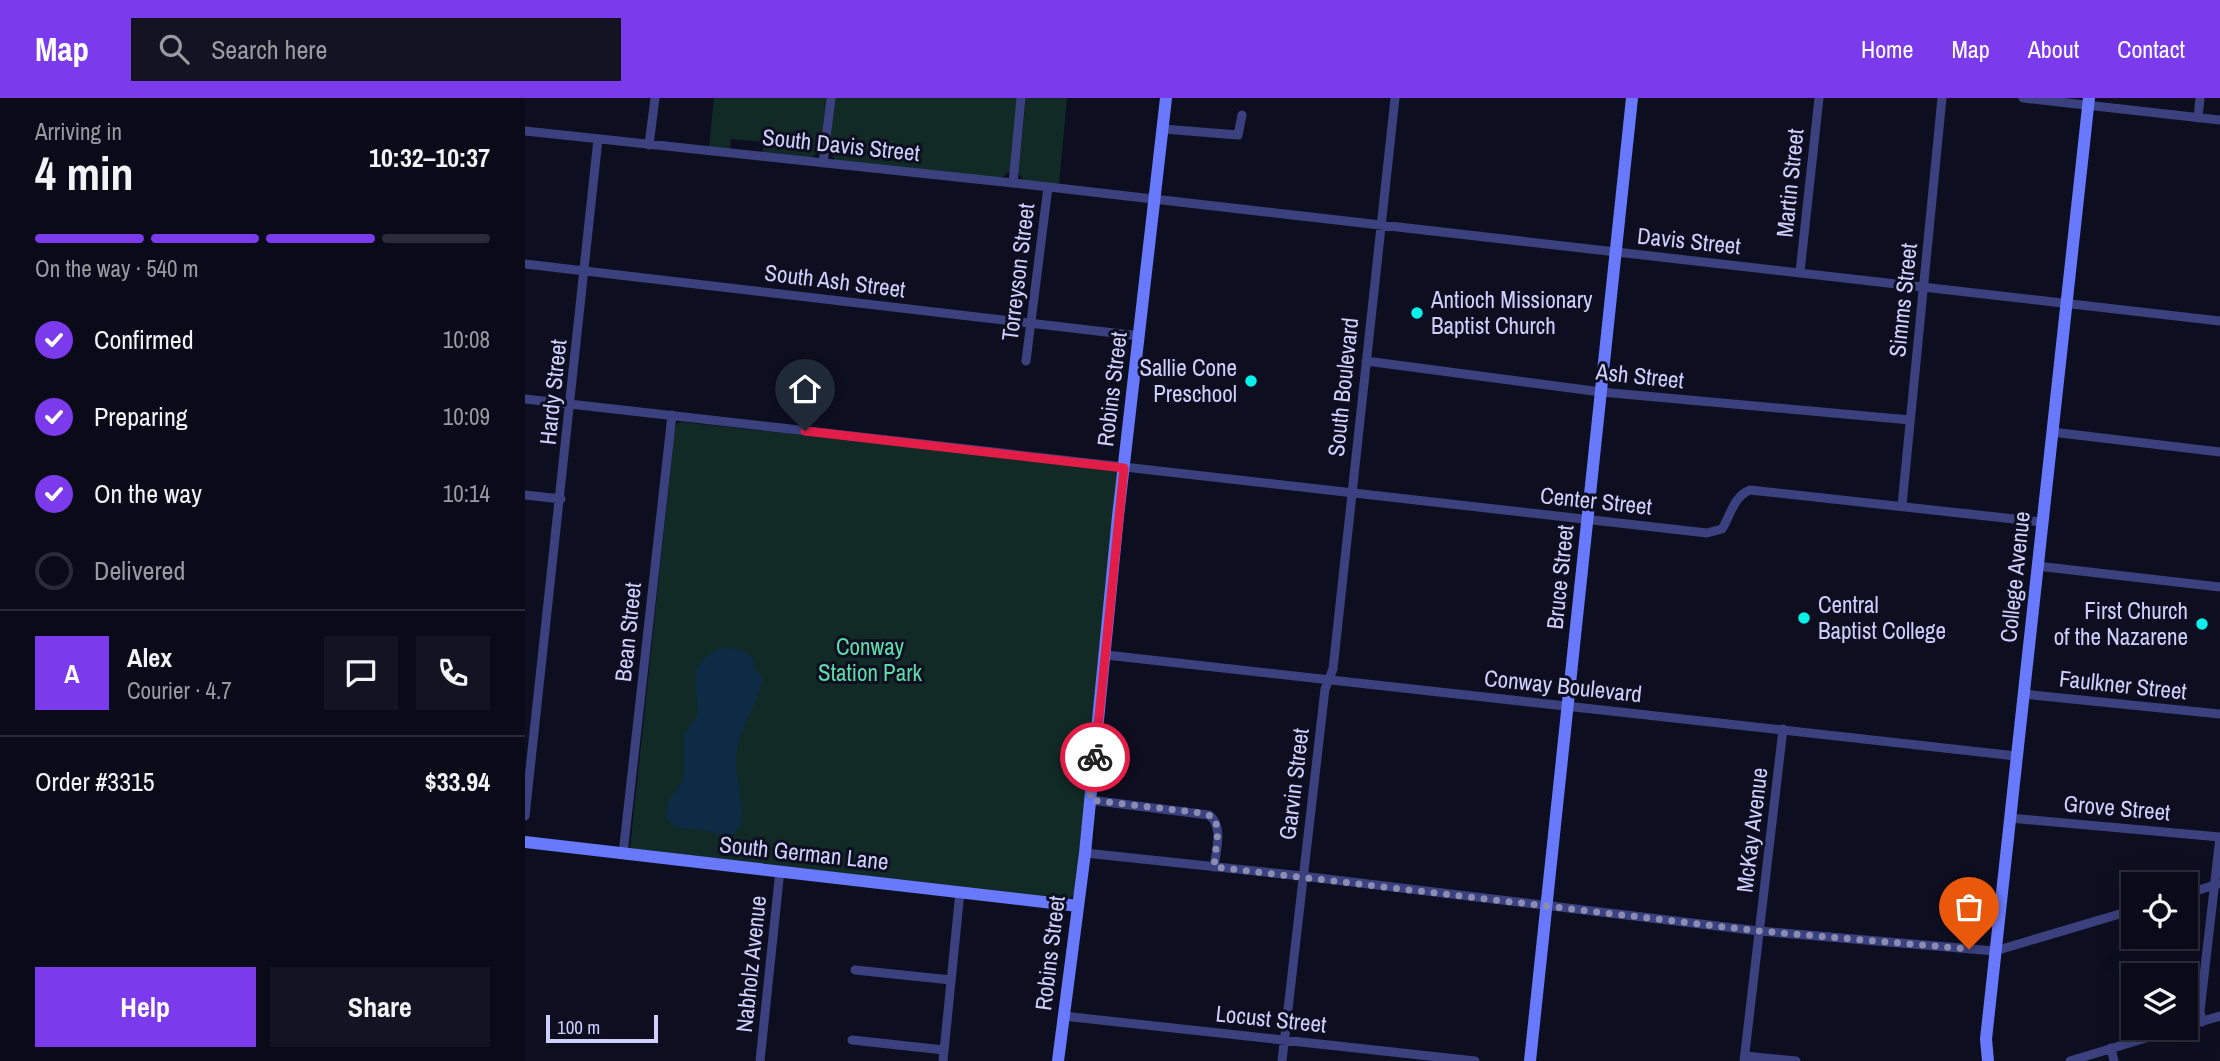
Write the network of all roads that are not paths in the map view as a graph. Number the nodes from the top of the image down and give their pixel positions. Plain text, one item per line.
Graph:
1 (655, 98) edge
2 (831, 98) edge
3 (1021, 98) edge
4 (1166, 98) edge
5 (1395, 98) edge
6 (1632, 98) edge
7 (1819, 98) edge
8 (1942, 98) edge
9 (2024, 98) edge
10 (2200, 98) edge
11 (2089, 102) edge
12 (1242, 115) dead end
13 (2198, 118) junction
14 (2220, 120) edge
15 (1163, 129) junction
16 (525, 131) edge
17 (598, 139) junction
18 (649, 145) junction
19 (823, 163) junction
20 (1013, 183) junction
21 (1048, 187) junction
22 (1154, 200) junction
23 (1380, 226) junction
24 (1616, 252) junction
25 (525, 264) edge
26 (585, 272) junction
27 (1800, 272) junction
28 (1923, 287) junction
29 (2067, 303) junction
30 (2220, 321) edge
31 (1031, 324) junction
32 (1140, 336) junction
33 (1026, 361) dead end
34 (1366, 361) junction
35 (1601, 392) junction
36 (525, 399) edge
37 (571, 405) junction
38 (672, 415) junction
39 (1910, 421) junction
40 (2052, 432) junction
41 (2220, 452) edge
42 (1124, 468) junction
43 (1352, 492) junction
44 (525, 495) edge
45 (561, 499) junction
46 (1902, 505) junction
47 (1588, 520) junction
48 (2042, 522) junction
49 (2037, 566) junction
50 (2220, 587) edge
51 (1106, 655) junction
52 (1328, 680) junction
53 (2023, 694) junction
54 (1568, 707) junction
55 (2220, 714) edge
56 (1783, 729) junction
57 (2016, 756) junction
58 (1090, 800) junction
59 (525, 816) edge
60 (2010, 818) junction
61 (2220, 837) edge
62 (525, 842) edge
63 (1085, 853) junction
64 (623, 854) junction
65 (1214, 867) junction
66 (780, 870) junction
67 (1302, 876) junction
68 (2217, 884) edge
69 (2198, 890) edge
70 (960, 892) junction
71 (1547, 904) junction
72 (1078, 906) junction
73 (2121, 913) edge
74 (1759, 931) junction
75 (1995, 951) junction
76 (855, 970) dead end
77 (951, 980) junction
78 (1063, 1016) junction
79 (2220, 1016) edge
80 (2201, 1021) junction
81 (2198, 1022) edge
82 (852, 1040) dead end
83 (1284, 1040) junction
84 (2139, 1040) edge
85 (2111, 1048) junction
86 (944, 1050) junction
87 (1744, 1058) edge
88 (760, 1061) edge
89 (943, 1061) edge
90 (1058, 1061) edge
91 (1282, 1061) edge
92 (1475, 1061) edge
93 (1530, 1061) edge
94 (1796, 1061) edge
95 (1987, 1061) edge
96 (2070, 1061) edge
97 (2114, 1061) edge

1 - 18 street
2 - 19 street
3 - 20 street
4 - 15 street, Robins Street
5 - 23 street, South Boulevard
6 - 24 street, Bruce Street
7 - 27 street, Martin Street
8 - 28 street, Simms Street
9 - 11 street
10 - 13 street
11 - 13 street
11 - 29 street, College Avenue
12 - 15 street
13 - 14 street
15 - 22 street, Robins Street
16 - 17 street, South Davis Street
17 - 18 street, South Davis Street
17 - 26 street, Hardy Street
18 - 19 street, South Davis Street
19 - 20 street, South Davis Street
20 - 21 street, South Davis Street
21 - 22 street, South Davis Street
21 - 31 street, Torreyson Street
22 - 23 street, Davis Street
22 - 32 street, Robins Street
23 - 24 street, Davis Street
23 - 34 street, South Boulevard
24 - 27 street, Davis Street
24 - 35 street, Bruce Street
25 - 26 street, South Ash Street
26 - 31 street, South Ash Street
26 - 37 street, Hardy Street
27 - 28 street, Davis Street
28 - 29 street, Davis Street
28 - 39 street, Simms Street
29 - 30 street, Davis Street
29 - 40 street, College Avenue
31 - 32 street, South Ash Street
31 - 33 street, Torreyson Street
32 - 42 street, Robins Street
34 - 35 street, Ash Street
34 - 43 street, South Boulevard
35 - 39 street, Ash Street
35 - 47 street, Bruce Street
36 - 37 street, Center Street
37 - 38 street, Center Street
37 - 45 street, Hardy Street
38 - 42 street, Center Street
38 - 64 street, Bean Street
39 - 46 street, Simms Street
40 - 41 street
40 - 48 street, College Avenue
42 - 43 street, Center Street
42 - 51 street, Robins Street
43 - 47 street, Center Street
43 - 52 street, South Boulevard
44 - 45 street
45 - 59 street, Hardy Street
46 - 47 street, Center Street
46 - 48 street, Center Street
47 - 54 street, Bruce Street
48 - 49 street, College Avenue
49 - 50 street
49 - 53 street, College Avenue
51 - 52 street, Conway Boulevard
51 - 58 street, Robins Street
52 - 54 street, Conway Boulevard
52 - 67 street, Garvin Street
53 - 55 street, Faulkner Street
53 - 57 street, College Avenue
54 - 56 street, Conway Boulevard
54 - 71 street, Bruce Street
56 - 57 street, Conway Boulevard
56 - 74 street, McKay Avenue
57 - 60 street, College Avenue
58 - 63 street, Robins Street
58 - 65 street
60 - 61 street, Grove Street
60 - 75 street, College Avenue
61 - 68 street
62 - 64 street, South German Lane
63 - 65 street
63 - 72 street, Robins Street
64 - 66 street, South German Lane
65 - 67 street
66 - 70 street, South German Lane
66 - 88 street, Nabholz Avenue
67 - 71 street
67 - 83 street, Garvin Street
68 - 69 street
68 - 80 street
70 - 72 street, South German Lane
70 - 77 street
71 - 74 street
71 - 93 street, Bruce Street
72 - 78 street, Robins Street
73 - 75 street
74 - 75 street
74 - 87 street, McKay Avenue
75 - 95 street, College Avenue
76 - 77 street
77 - 86 street
78 - 83 street, Locust Street
78 - 90 street, Robins Street
79 - 80 street
80 - 81 street
82 - 86 street
83 - 91 street, Garvin Street
83 - 92 street, Locust Street
84 - 85 street
85 - 96 street
85 - 97 street
86 - 89 street
87 - 94 street

